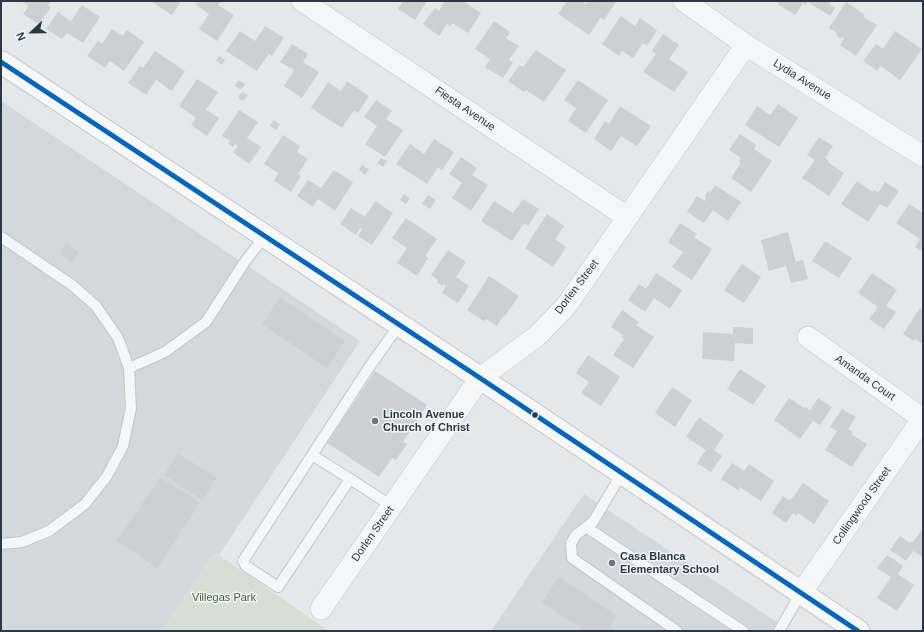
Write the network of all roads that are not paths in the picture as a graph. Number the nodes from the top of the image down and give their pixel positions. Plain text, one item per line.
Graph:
1 (302, 1) edge
2 (684, 1) edge
3 (746, 45) junction
4 (1, 62) edge
5 (923, 156) edge
6 (627, 217) junction
7 (1, 237) edge
8 (264, 237) junction
9 (399, 325) junction
10 (808, 337) dead end
11 (129, 368) junction
12 (480, 378) junction
13 (923, 418) edge
14 (312, 455) junction
15 (622, 473) junction
16 (350, 479) junction
17 (392, 506) junction
18 (586, 527) junction
19 (1, 544) edge
20 (801, 593) junction
21 (321, 610) dead end
22 (848, 628) edge
23 (677, 631) edge
24 (743, 631) edge
25 (779, 631) edge

1 - 6 street, Fiesta Avenue
2 - 3 street, Lydia Avenue
3 - 5 street, Lydia Avenue
3 - 6 street, Dorlen Street
4 - 8 street
6 - 12 street, Dorlen Street
7 - 11 lane
8 - 9 street
8 - 11 lane
9 - 12 street
9 - 14 lane
10 - 13 street, Amanda Court
11 - 19 lane
12 - 15 street
12 - 17 street, Dorlen Street
13 - 20 street, Collingwood Street
14 - 16 lane
14 - 16 lane
15 - 18 lane
15 - 20 street
16 - 17 lane
17 - 21 street, Dorlen Street
18 - 23 lane
18 - 24 lane
20 - 22 street
20 - 25 lane

